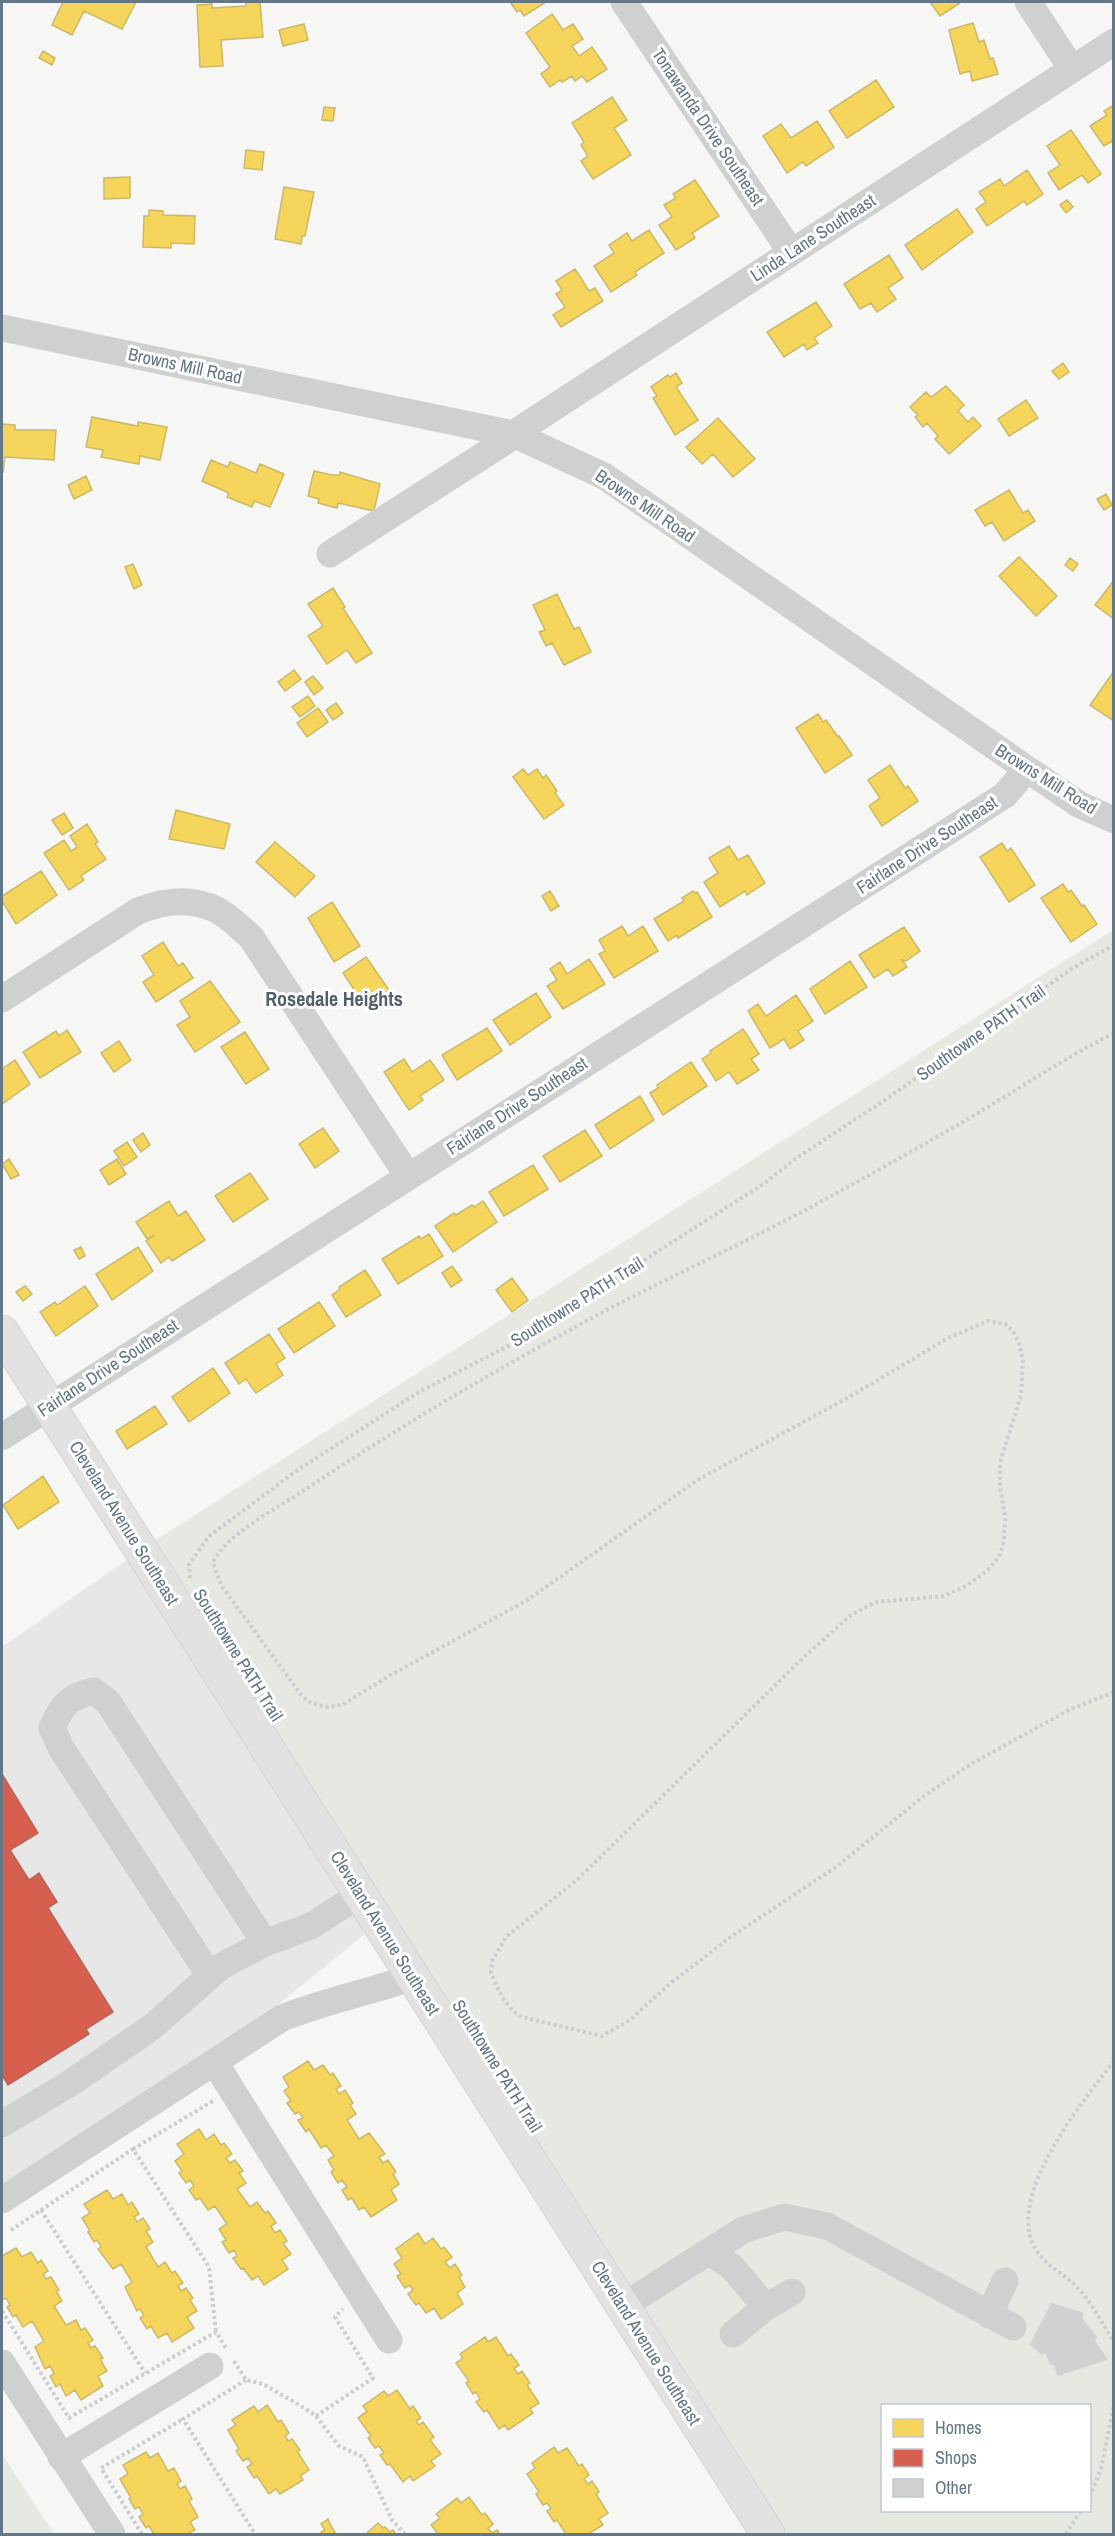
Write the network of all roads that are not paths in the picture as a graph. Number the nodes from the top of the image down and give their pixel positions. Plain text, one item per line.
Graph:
1 (624, 2) edge
2 (1028, 2) edge
3 (1113, 42) edge
4 (1072, 69) junction
5 (791, 252) junction
6 (2, 328) edge
7 (514, 434) junction
8 (330, 554) dead end
9 (1027, 770) junction
10 (1113, 820) edge
11 (2, 999) edge
12 (408, 1176) junction
13 (2, 1332) edge
14 (50, 1406) junction
15 (2, 1437) edge
16 (361, 1894) junction
17 (265, 1943) junction
18 (210, 1976) junction
19 (413, 1977) junction
20 (215, 2063) junction
21 (2, 2124) edge
22 (2, 2200) edge
23 (708, 2252) junction
24 (1005, 2281) dead end
25 (792, 2292) dead end
26 (622, 2306) junction
27 (766, 2307) junction
28 (989, 2315) junction
29 (1013, 2327) dead end
30 (733, 2334) dead end
31 (389, 2340) dead end
32 (2, 2363) edge
33 (210, 2366) dead end
34 (61, 2457) junction
35 (112, 2535) edge
36 (768, 2535) edge

1 - 5 street, Tonawanda Drive Southeast
2 - 4 street
3 - 4 street, Linda Lane Southeast
4 - 5 street, Linda Lane Southeast
5 - 7 street, Linda Lane Southeast
6 - 7 street, Browns Mill Road
7 - 8 street, Linda Lane Southeast
7 - 9 street, Browns Mill Road
9 - 10 street, Browns Mill Road
9 - 12 street, Fairlane Drive Southeast
11 - 12 street
12 - 14 street, Fairlane Drive Southeast
13 - 14 main road, Cleveland Avenue Southeast
14 - 15 street, Fairlane Drive Southeast
14 - 16 main road, Cleveland Avenue Southeast
16 - 17 street
16 - 19 main road, Cleveland Avenue Southeast
17 - 18 street
17 - 18 street
18 - 21 street
19 - 20 street
19 - 26 main road, Cleveland Avenue Southeast
20 - 22 street
20 - 31 street
23 - 26 street
23 - 27 street
23 - 28 street
24 - 28 street
25 - 27 street
26 - 36 main road, Cleveland Avenue Southeast
27 - 30 street
28 - 29 street
32 - 34 street
33 - 34 street
34 - 35 street

